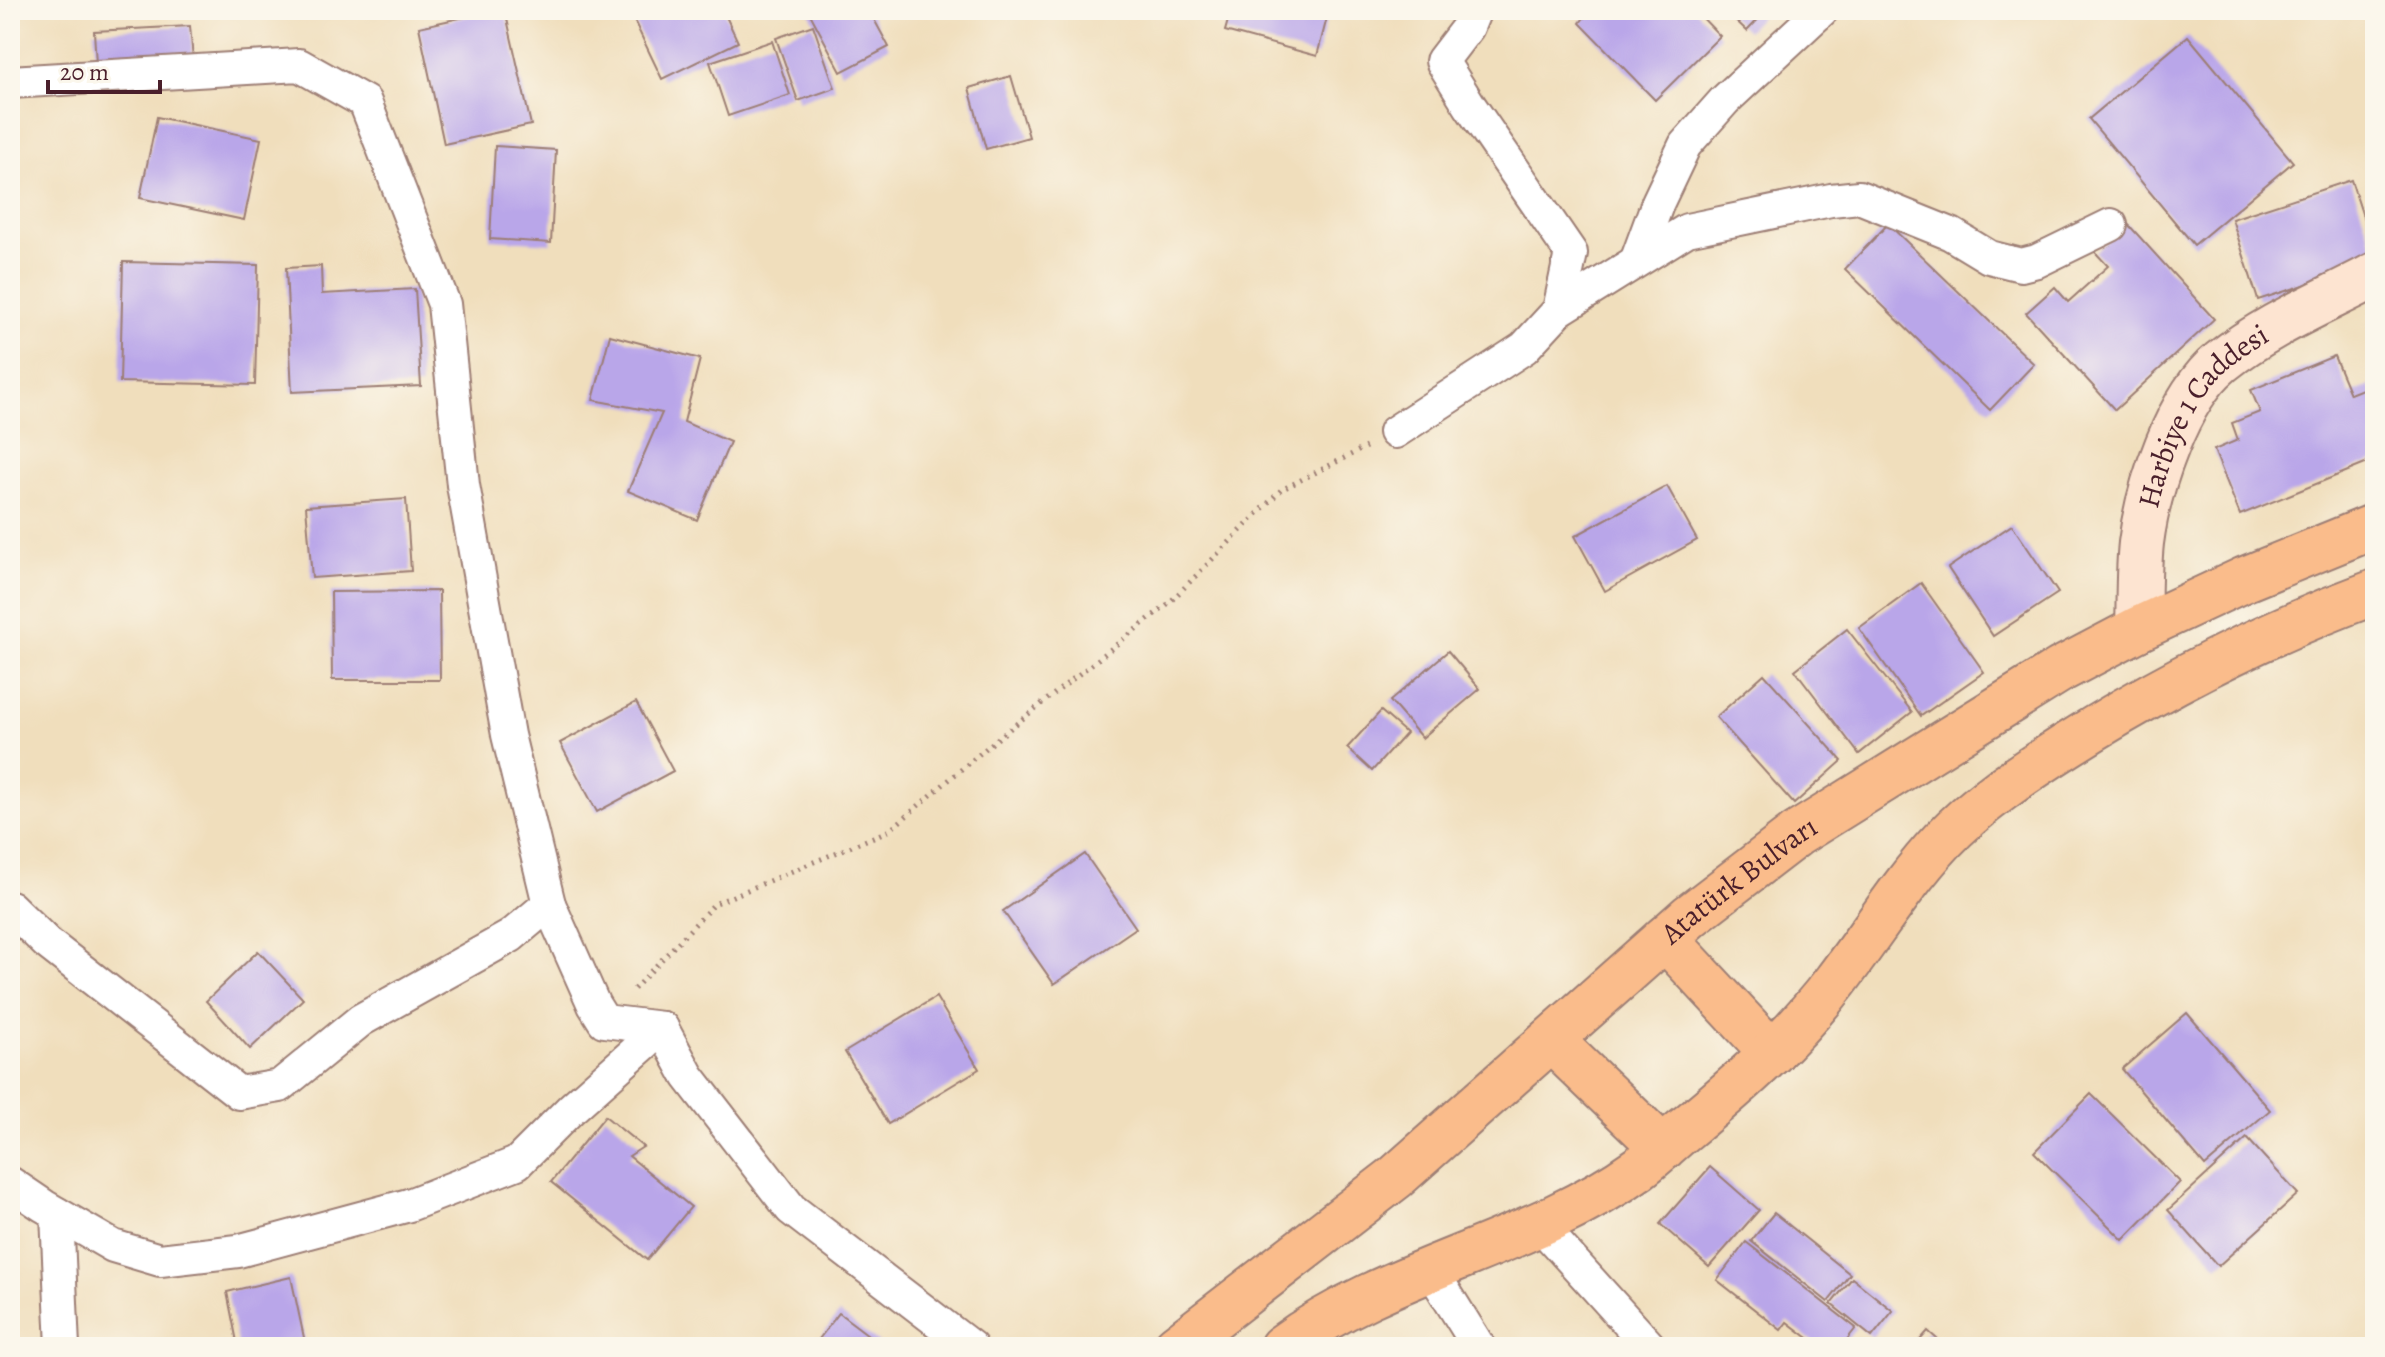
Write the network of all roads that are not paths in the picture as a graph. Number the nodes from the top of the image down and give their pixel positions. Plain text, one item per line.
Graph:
1 (1475, 10) edge
2 (1822, 10) edge
3 (10, 82) edge
4 (2111, 225) dead end
5 (1637, 259) junction
6 (2375, 275) edge
7 (1559, 310) junction
8 (1395, 432) road end
9 (2375, 526) edge
10 (2375, 592) edge
11 (2138, 629) junction
12 (549, 904) junction
13 (10, 907) edge
14 (1665, 938) junction
15 (662, 1028) junction
16 (1551, 1040) junction
17 (1772, 1053) junction
18 (1663, 1148) junction
19 (10, 1183) edge
20 (57, 1214) junction
21 (1540, 1225) junction
22 (1430, 1268) junction
23 (63, 1347) edge
24 (971, 1347) edge
25 (1176, 1347) edge
26 (1282, 1347) edge
27 (1479, 1347) edge
28 (1650, 1347) edge

1 - 7 street
2 - 5 street
3 - 12 street
4 - 5 street
5 - 7 street
6 - 11 street, Harbiye 1 Caddesi
7 - 8 street
9 - 11 highway, Atatürk Bulvarı
10 - 17 highway
11 - 14 highway, Atatürk Bulvarı
12 - 13 street
12 - 15 street
14 - 16 highway, Atatürk Bulvarı
14 - 17 highway
15 - 20 street
15 - 24 street
16 - 18 highway
16 - 25 highway, Atatürk Bulvarı
17 - 18 highway
18 - 21 highway
19 - 20 street
20 - 23 street
21 - 22 highway
21 - 28 street
22 - 26 highway
22 - 27 street

